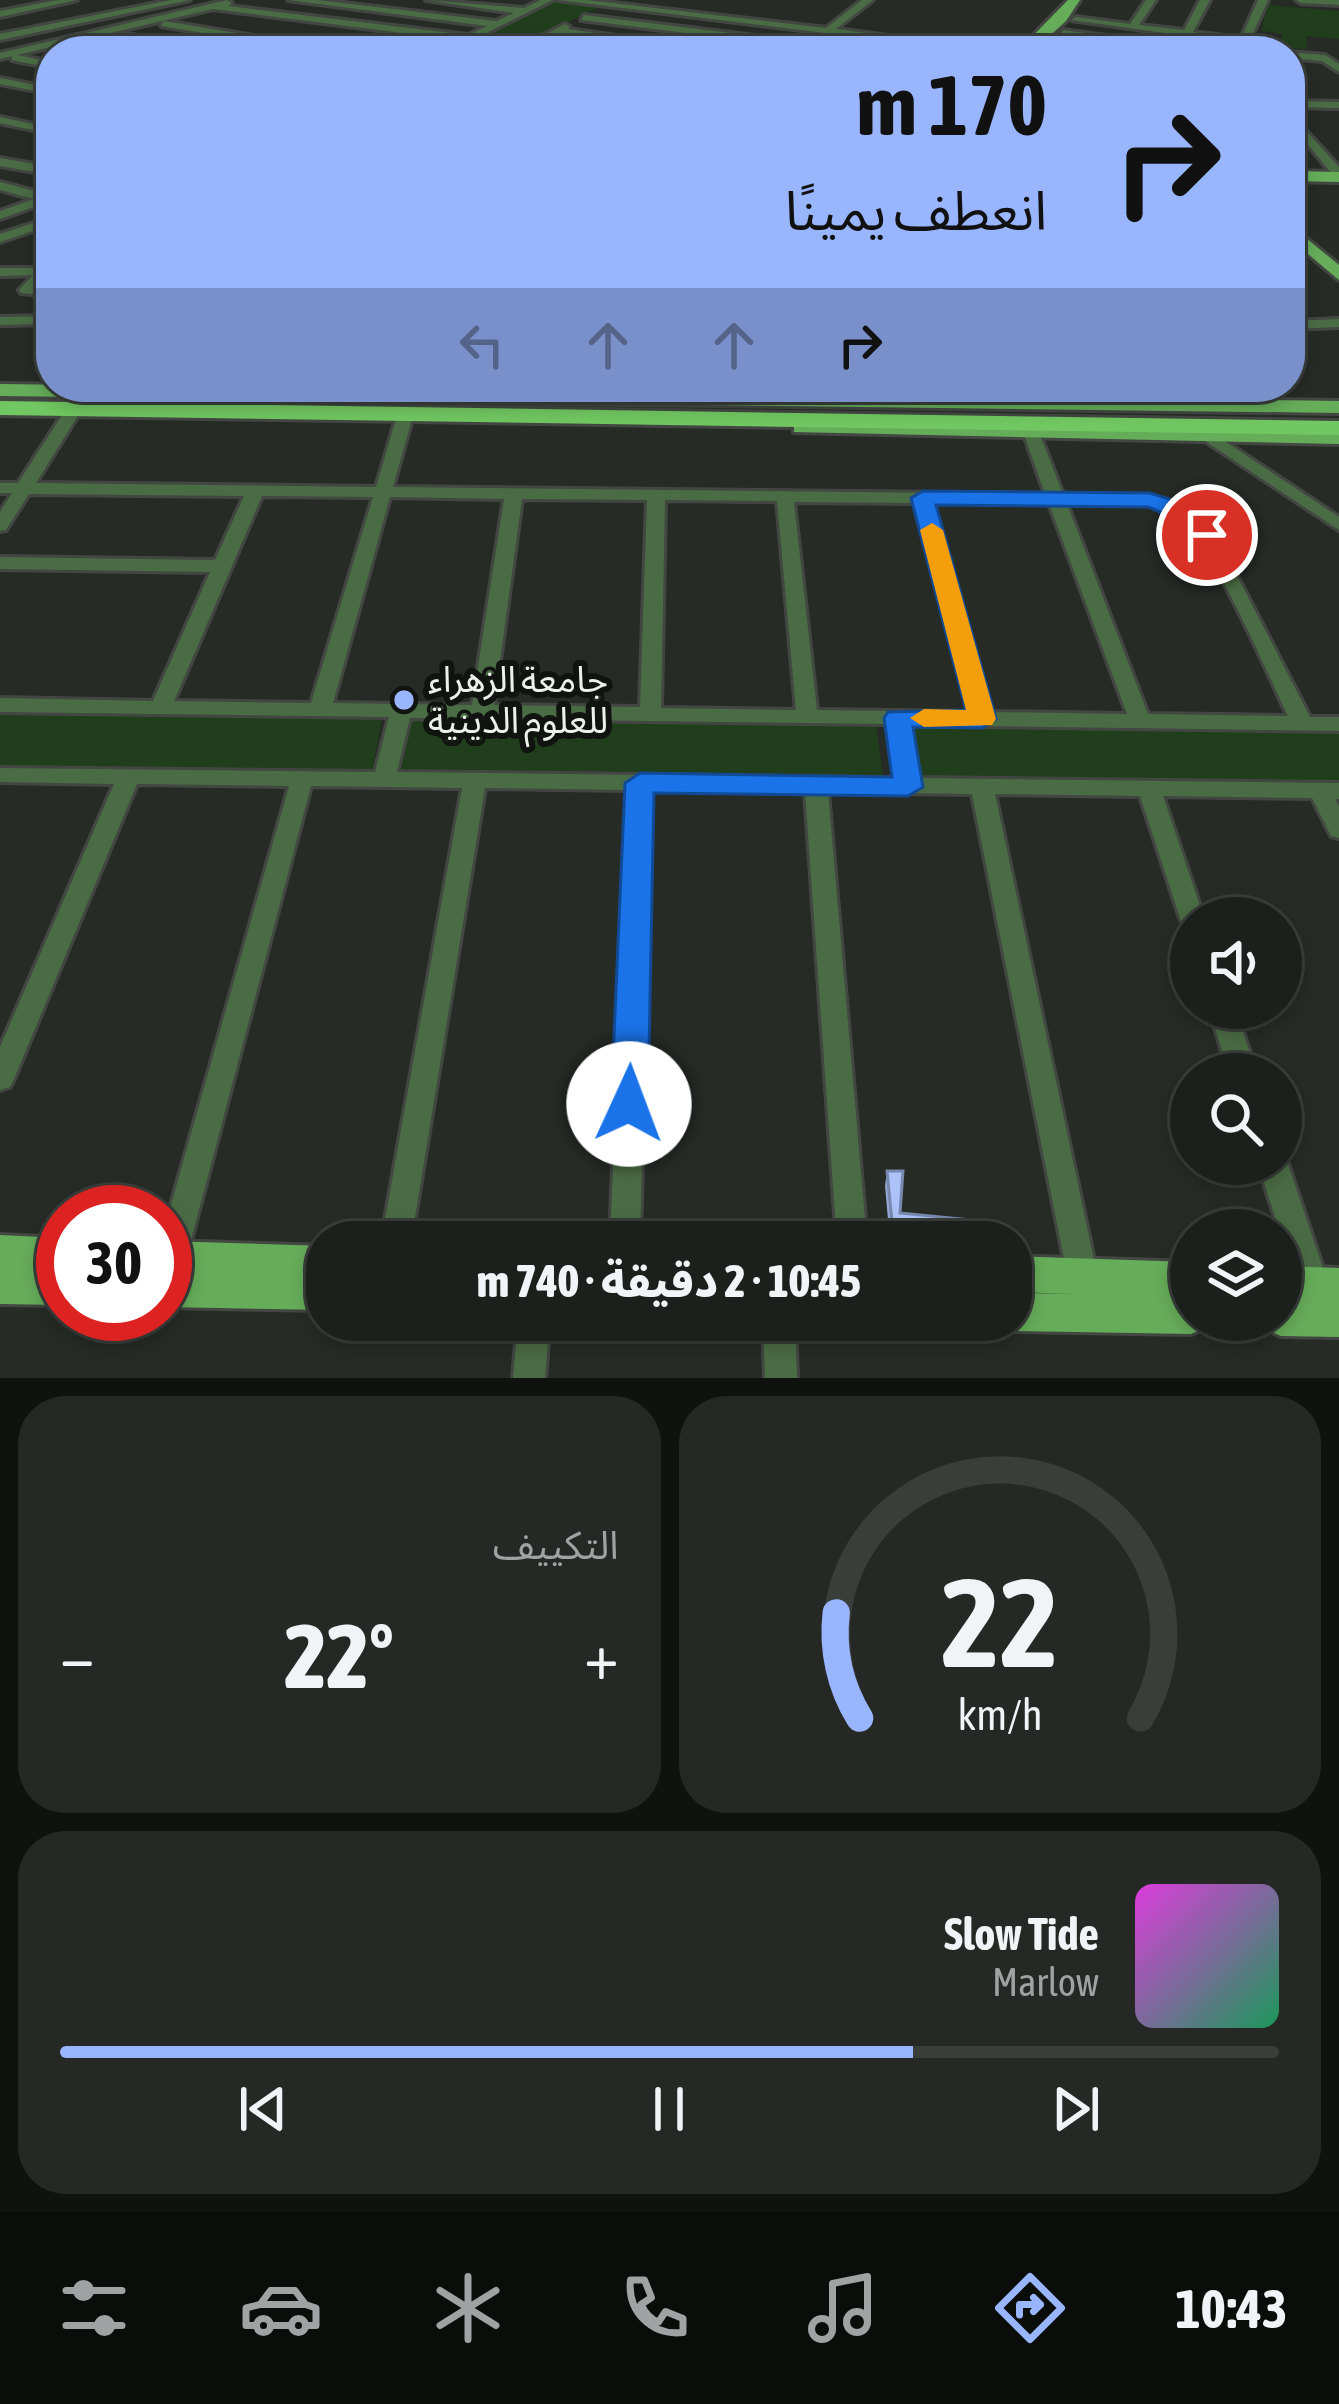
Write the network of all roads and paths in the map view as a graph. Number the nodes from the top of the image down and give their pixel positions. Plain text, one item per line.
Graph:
1 (51, 0) edge
2 (72, 0) edge
3 (185, 0) edge
4 (201, 0) edge
5 (239, 0) edge
6 (292, 0) edge
7 (382, 0) edge
8 (431, 0) edge
9 (548, 0) edge
10 (563, 0) edge
11 (595, 0) edge
12 (868, 0) edge
13 (1074, 0) edge
14 (1088, 0) edge
15 (1151, 0) edge
16 (1205, 0) edge
17 (1263, 0) edge
18 (1301, 0) edge
19 (1339, 2) edge
20 (609, 5) junction
21 (216, 7) junction
22 (362, 8) junction
23 (0, 10) edge
24 (525, 11) junction
25 (117, 14) junction
26 (584, 18) junction
27 (130, 20) junction
28 (331, 21) junction
29 (158, 23) junction
30 (764, 24) junction
31 (496, 25) junction
32 (1115, 25) junction
33 (143, 26) junction
34 (1133, 27) junction
35 (831, 29) junction
36 (557, 32) junction
37 (109, 34) junction
38 (1057, 34) edge
39 (1187, 34) junction
40 (67, 36) edge
41 (100, 36) edge
42 (121, 36) edge
43 (239, 36) edge
44 (298, 36) edge
45 (454, 36) edge
46 (474, 36) edge
47 (549, 36) edge
48 (590, 36) edge
49 (739, 36) joint
50 (876, 36) edge
51 (896, 36) edge
52 (1106, 36) edge
53 (1195, 36) edge
54 (1248, 36) edge
55 (0, 37) edge
56 (36, 44) edge
57 (36, 49) edge
58 (1, 53) edge
59 (1305, 56) edge
60 (36, 61) edge
61 (1339, 68) edge
62 (0, 81) edge
63 (36, 88) edge
64 (1305, 104) edge
65 (1339, 105) edge
66 (0, 120) edge
67 (36, 127) edge
68 (1305, 134) edge
69 (0, 162) edge
70 (20, 166) junction
71 (36, 169) edge
72 (1338, 173) edge
73 (0, 174) edge
74 (1305, 174) edge
75 (0, 186) edge
76 (19, 191) junction
77 (36, 196) edge
78 (0, 199) edge
79 (36, 202) edge
80 (0, 215) edge
81 (36, 227) edge
82 (1305, 234) edge
83 (2, 240) edge
84 (1305, 244) edge
85 (1339, 265) edge
86 (36, 271) edge
87 (0, 272) edge
88 (1339, 275) edge
89 (36, 320) edge
90 (0, 321) edge
91 (1339, 323) edge
92 (1305, 324) edge
93 (36, 392) edge
94 (0, 394) edge
95 (36, 395) edge
96 (254, 402) edge
97 (570, 402) edge
98 (973, 402) edge
99 (1339, 407) edge
100 (0, 410) edge
101 (72, 412) junction
102 (249, 412) junction
103 (549, 413) junction
104 (1102, 414) junction
105 (1137, 414) junction
106 (1339, 417) edge
107 (404, 419) junction
108 (1339, 428) edge
109 (1031, 432) junction
110 (1074, 433) junction
111 (1208, 435) junction
112 (1339, 438) edge
113 (0, 488) edge
114 (24, 489) junction
115 (255, 491) junction
116 (384, 492) junction
117 (514, 494) junction
118 (656, 495) junction
119 (785, 496) junction
120 (923, 498) junction
121 (1055, 500) junction
122 (1337, 522) edge
123 (0, 526) edge
124 (0, 563) edge
125 (222, 566) junction
126 (0, 705) edge
127 (161, 707) junction
128 (320, 710) junction
129 (400, 711) junction
130 (482, 712) junction
131 (650, 714) junction
132 (807, 717) junction
133 (898, 718) junction
134 (982, 719) junction
135 (1140, 722) junction
136 (1304, 724) junction
137 (1339, 724) edge
138 (0, 775) edge
139 (129, 776) junction
140 (302, 778) junction
141 (384, 779) junction
142 (476, 781) junction
143 (640, 783) junction
144 (816, 785) junction
145 (908, 787) junction
146 (982, 787) junction
147 (1149, 789) junction
148 (1330, 791) edge
149 (1339, 830) edge
150 (1185, 897) edge
151 (0, 1079) edge
152 (190, 1185) edge
153 (1280, 1185) edge
154 (400, 1221) edge
155 (626, 1221) edge
156 (850, 1221) edge
157 (0, 1253) edge
158 (36, 1255) edge
159 (306, 1265) edge
160 (192, 1268) edge
161 (192, 1273) edge
162 (1032, 1274) edge
163 (1082, 1274) junction
164 (1170, 1279) edge
165 (0, 1286) edge
166 (36, 1287) edge
167 (306, 1289) edge
168 (1318, 1293) edge
169 (1032, 1312) edge
170 (1170, 1315) edge
171 (532, 1341) edge
172 (780, 1341) edge
173 (529, 1378) edge
174 (781, 1378) edge

1 - 23 street
2 - 23 street
3 - 25 street
4 - 27 street
5 - 21 street
6 - 22 street
7 - 22 street
8 - 24 street
9 - 24 street
10 - 20 street
11 - 35 street
12 - 35 street
13 - 38 main road
14 - 38 main road
15 - 34 street
16 - 39 street
17 - 54 street
18 - 19 street
20 - 26 street
20 - 30 street
21 - 28 street
21 - 29 street
22 - 28 street
22 - 31 street
24 - 31 street
25 - 27 street
25 - 55 street
26 - 36 street
26 - 49 street
27 - 33 street
27 - 40 street
28 - 44 street
28 - 45 street
29 - 33 street
29 - 43 street
30 - 35 street
30 - 49 street
31 - 46 street
32 - 34 street
32 - 38 street
32 - 52 street
33 - 37 street
34 - 39 street
35 - 50 street
35 - 51 street
36 - 47 street
36 - 48 street
37 - 41 street
37 - 42 street
39 - 53 street
56 - 58 street
57 - 58 street
58 - 60 street
59 - 61 street
62 - 63 street
64 - 65 street
66 - 67 street
68 - 72 street
69 - 70 street
70 - 71 street
70 - 73 street
72 - 74 main road
75 - 76 street
76 - 77 street
76 - 78 street
79 - 80 street
81 - 83 street
82 - 85 main road
84 - 88 main road
86 - 87 street
89 - 90 street
91 - 92 street
93 - 94 main road
94 - 95 highway
96 - 103 highway
97 - 103 highway
98 - 104 main road
99 - 104 main road
100 - 101 main road
100 - 102 highway
101 - 102 main road
101 - 114 street
102 - 103 highway
102 - 107 main road
103 - 104 highway
103 - 105 highway
103 - 107 main road
103 - 109 main road
104 - 105 highway
104 - 108 highway
104 - 110 highway
105 - 106 highway
107 - 116 street
109 - 110 main road
109 - 121 street
110 - 111 main road
111 - 112 main road
111 - 122 street
113 - 114 street
114 - 115 street
114 - 123 street
115 - 116 street
115 - 125 street
116 - 117 street
116 - 128 street
117 - 118 street
117 - 130 street
118 - 119 street
118 - 131 street
119 - 120 street
119 - 132 street
120 - 121 street
120 - 134 street
121 - 135 street
121 - 136 street
124 - 125 street
125 - 127 street
126 - 127 street
127 - 128 street
128 - 129 street
129 - 130 street
129 - 141 street
130 - 131 street
131 - 132 street
132 - 133 street
133 - 134 street
133 - 145 street
134 - 135 street
135 - 136 street
136 - 137 street
138 - 139 street
139 - 140 street
139 - 151 street
140 - 141 street
140 - 152 street
141 - 142 street
142 - 143 street
142 - 154 street
143 - 144 street
143 - 155 street
144 - 145 street
144 - 156 street
145 - 146 street
146 - 147 street
146 - 163 street
147 - 148 street
147 - 150 street
148 - 149 street
153 - 168 street
157 - 158 main road
159 - 160 main road
161 - 167 main road
162 - 163 main road
163 - 164 main road
165 - 166 main road
169 - 170 main road
171 - 173 street
172 - 174 street

